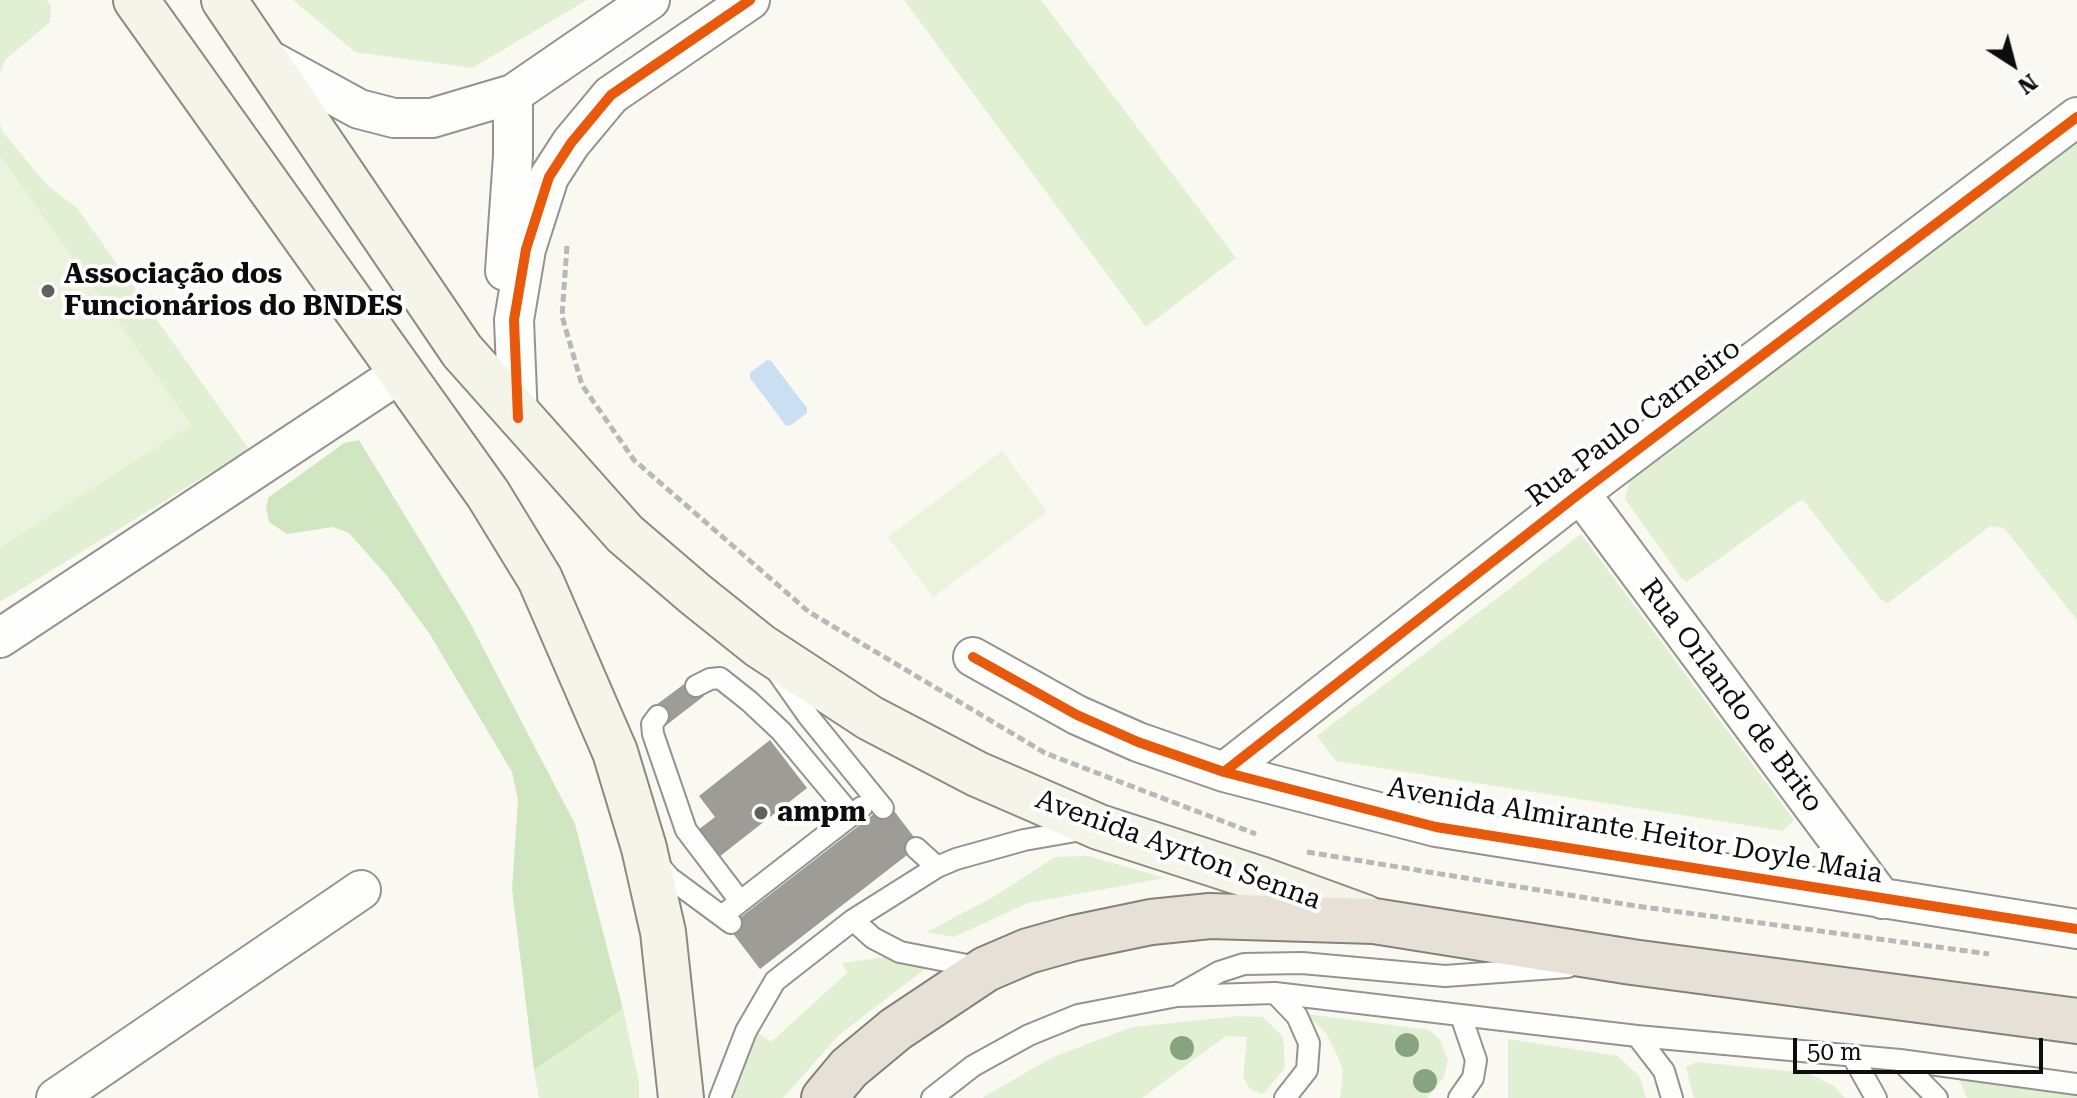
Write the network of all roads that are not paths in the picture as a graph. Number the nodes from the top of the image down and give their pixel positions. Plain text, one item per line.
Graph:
1 (136, 0) edge
2 (224, 0) edge
3 (650, 0) edge
4 (750, 0) edge
5 (264, 57) junction
6 (513, 94) junction
7 (2077, 117) edge
8 (514, 320) junction
9 (402, 372) junction
10 (518, 418) junction
11 (1580, 493) junction
12 (0, 638) edge
13 (760, 646) junction
14 (973, 657) dead end
15 (696, 686) dead end
16 (658, 716) dead end
17 (1224, 772) junction
18 (851, 815) junction
19 (1099, 827) junction
20 (644, 848) junction
21 (916, 848) dead end
22 (937, 867) junction
23 (361, 890) dead end
24 (1882, 899) junction
25 (740, 901) junction
26 (853, 920) junction
27 (1374, 921) junction
28 (2077, 929) edge
29 (1632, 962) junction
30 (986, 969) junction
31 (1275, 993) junction
32 (1177, 996) junction
33 (1461, 1016) junction
34 (2077, 1021) edge
35 (1637, 1036) junction
36 (1853, 1057) junction
37 (1900, 1060) junction
38 (2077, 1084) edge
39 (56, 1098) edge
40 (681, 1098) edge
41 (720, 1098) edge
42 (824, 1098) edge
43 (932, 1098) edge
44 (1285, 1098) edge
45 (1459, 1098) edge
46 (1672, 1098) edge
47 (1876, 1098) edge
48 (1937, 1098) edge

1 - 9 main road
2 - 5 main road, Avenida Ayrton Senna
3 - 6 street
4 - 8 street
5 - 6 street
5 - 10 main road, Avenida Ayrton Senna
6 - 8 street
7 - 11 street, Rua Paulo Carneiro
8 - 10 street
9 - 12 street
9 - 20 main road
10 - 13 main road, Avenida Ayrton Senna
11 - 17 street, Rua Paulo Carneiro
11 - 24 street, Rua Orlando de Brito
13 - 18 lane
13 - 19 main road, Avenida Ayrton Senna
14 - 17 street, Avenida Almirante Heitor Doyle Maia
15 - 18 lane
16 - 25 lane
17 - 24 street, Avenida Almirante Heitor Doyle Maia
18 - 25 lane
19 - 22 lane
19 - 27 main road, Avenida Ayrton Senna
20 - 25 lane
20 - 40 main road
21 - 22 lane
22 - 26 lane
23 - 39 street
24 - 28 street, Avenida Almirante Heitor Doyle Maia
26 - 30 lane
26 - 41 lane
27 - 29 highway, Avenida Ayrton Senna
27 - 30 highway, Avenida Ayrton Senna
29 - 32 lane
29 - 34 highway, Avenida Ayrton Senna
30 - 42 highway, Avenida Ayrton Senna
31 - 32 lane
31 - 33 lane
31 - 44 lane
32 - 43 lane
33 - 35 lane
33 - 45 lane
35 - 36 lane
35 - 46 lane
36 - 37 lane
36 - 47 lane
37 - 38 lane
37 - 48 lane

